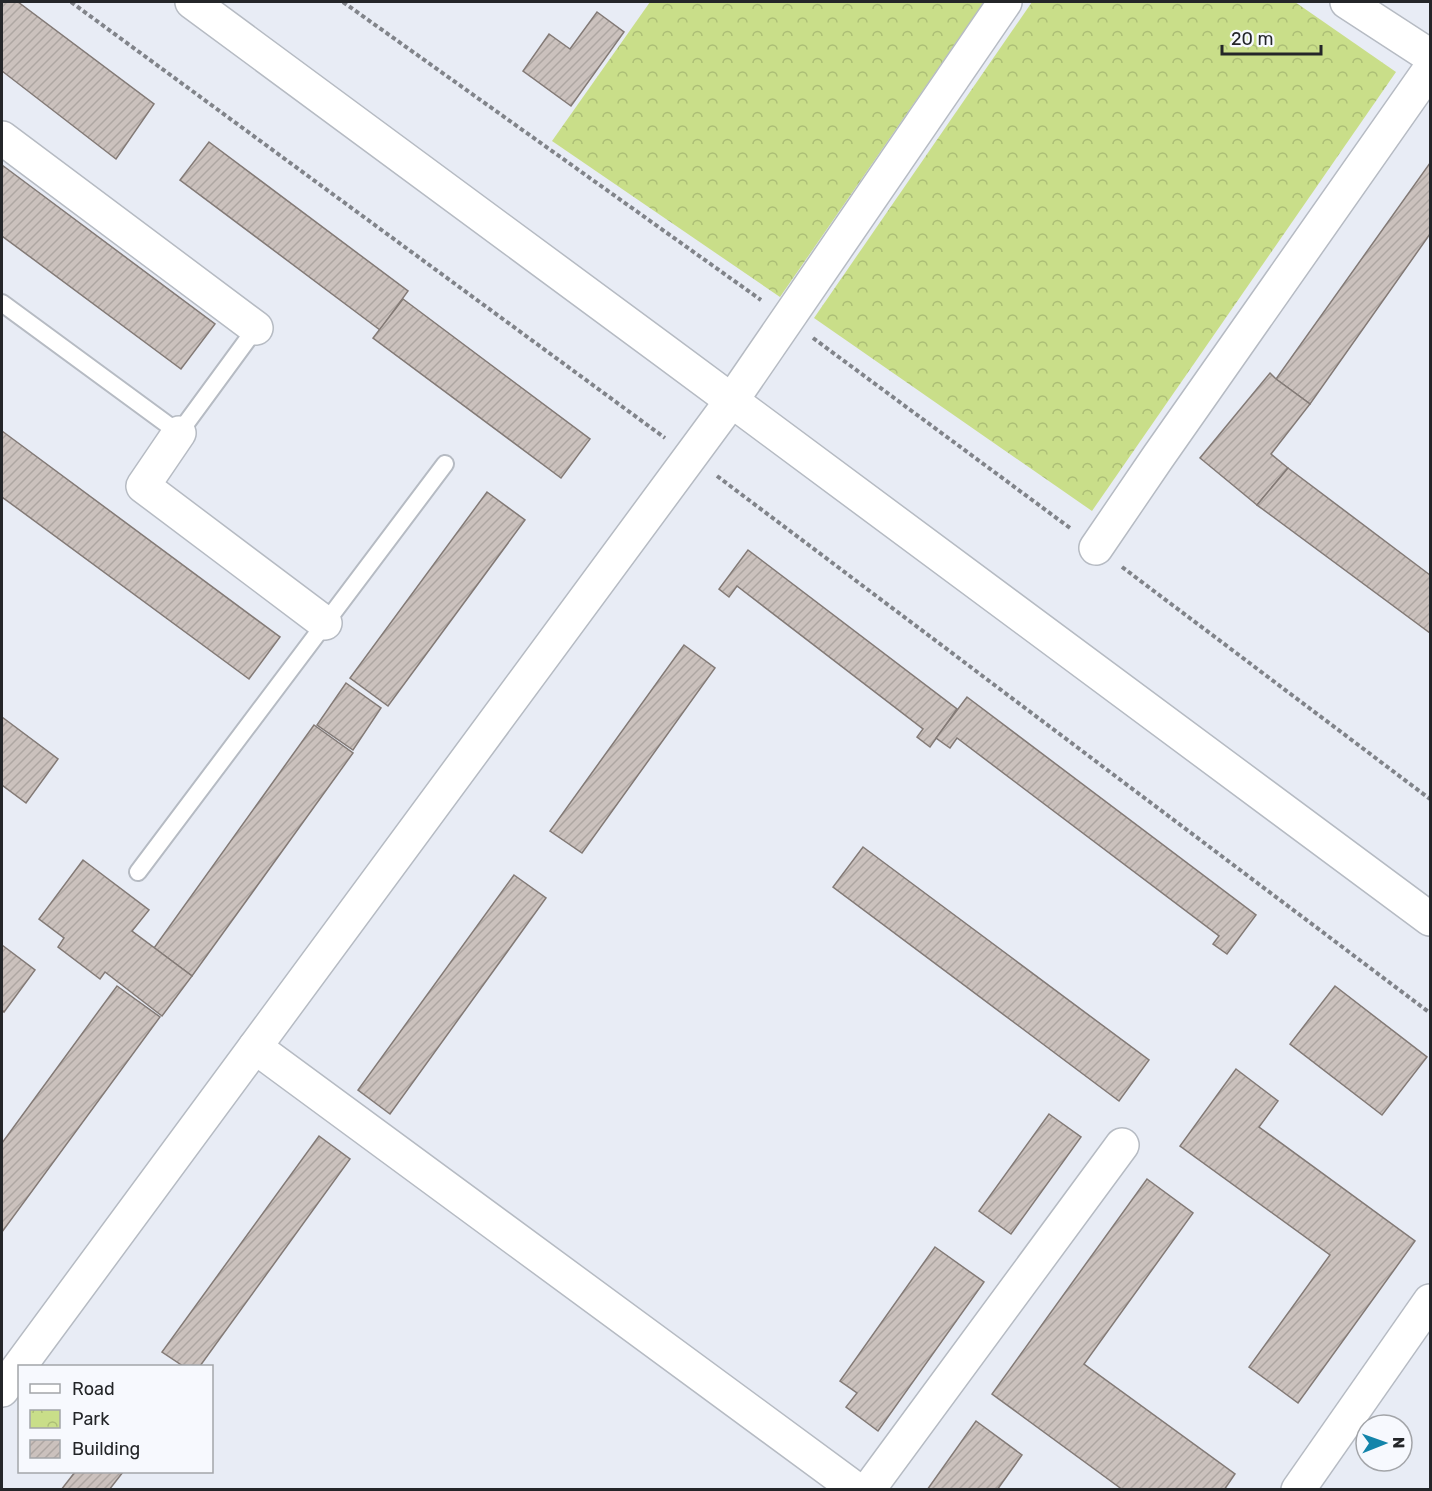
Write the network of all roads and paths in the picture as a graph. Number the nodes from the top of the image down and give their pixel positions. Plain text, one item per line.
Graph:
1 (71, 2) edge
2 (192, 2) edge
3 (343, 2) edge
4 (1005, 2) edge
5 (1347, 2) edge
6 (1431, 56) edge
7 (1431, 69) edge
8 (2, 138) edge
9 (2, 303) edge
10 (788, 320) junction
11 (256, 328) joint
12 (732, 400) junction
13 (179, 433) junction
14 (692, 457) junction
15 (445, 464) dead end
16 (1096, 548) junction
17 (325, 623) junction
18 (1431, 799) edge
19 (138, 872) dead end
20 (1431, 918) edge
21 (1431, 1013) edge
22 (255, 1047) junction
23 (1122, 1145) dead end
24 (1431, 1301) edge
25 (20, 1365) edge
26 (18, 1368) edge
27 (2, 1390) edge
28 (856, 1490) edge
29 (868, 1490) edge
30 (1298, 1490) edge

1 - 14 path
2 - 12 main road
3 - 10 path
4 - 10 main road
5 - 6 main road
7 - 16 main road
8 - 11 main road
9 - 13 lane
10 - 12 main road
10 - 16 path
11 - 13 lane
12 - 14 main road
12 - 20 main road
13 - 17 main road
14 - 21 path
14 - 22 main road
15 - 17 lane
16 - 18 path
17 - 19 lane
22 - 25 main road
22 - 28 main road
23 - 29 main road
24 - 30 main road
26 - 27 main road

